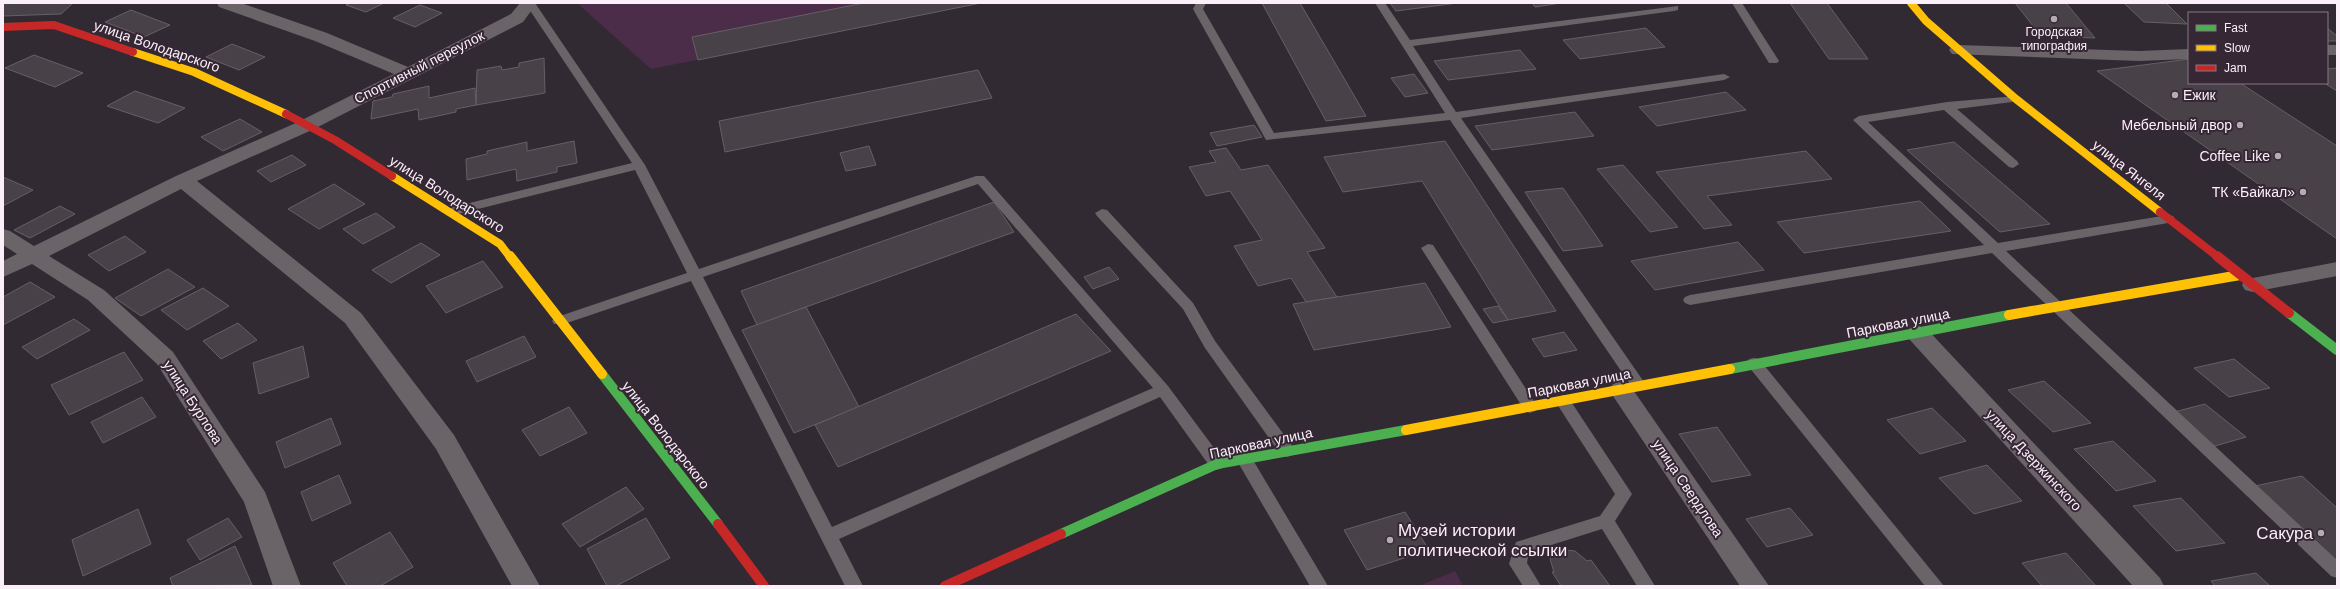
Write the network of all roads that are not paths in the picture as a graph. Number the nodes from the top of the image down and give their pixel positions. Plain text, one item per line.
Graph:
1 (225, 3) edge
2 (529, 3) edge
3 (1201, 3) edge
4 (1380, 3) edge
5 (1737, 3) edge
6 (1911, 3) edge
7 (1674, 8) dead end
8 (3, 27) edge
9 (1406, 44) junction
10 (1958, 50) junction
11 (2188, 54) edge
12 (1773, 61) dead end
13 (408, 73) junction
14 (1724, 77) dead end
15 (2016, 98) junction
16 (1947, 106) junction
17 (1453, 116) junction
18 (305, 126) junction
19 (2013, 164) dead end
20 (639, 165) junction
21 (183, 180) junction
22 (450, 212) junction
23 (1102, 213) dead end
24 (2168, 219) junction
25 (3, 236) edge
26 (1428, 248) dead end
27 (1995, 248) junction
28 (34, 255) junction
29 (2337, 268) edge
30 (3, 270) edge
31 (693, 275) junction
32 (2247, 280) junction
33 (1690, 300) dead end
34 (2057, 306) junction
35 (558, 321) junction
36 (1918, 334) junction
37 (2337, 350) edge
38 (1754, 363) junction
39 (1630, 388) junction
40 (1162, 390) junction
41 (1563, 401) junction
42 (1530, 407) junction
43 (1287, 451) junction
44 (1244, 459) junction
45 (1217, 464) junction
46 (1606, 521) junction
47 (829, 536) junction
48 (2337, 571) edge
49 (287, 586) edge
50 (526, 586) edge
51 (764, 586) edge
52 (854, 586) edge
53 (945, 586) edge
54 (1319, 586) edge
55 (1532, 586) edge
56 (1646, 586) edge
57 (1755, 586) edge
58 (1935, 586) edge
59 (2150, 586) edge

1 - 13 street
2 - 13 street, Спортивный переулок
2 - 20 lane
3 - 17 lane
4 - 9 lane
5 - 12 lane
6 - 10 street, улица Янгеля
7 - 9 lane
8 - 18 street, улица Володарского
9 - 17 lane
10 - 11 street
10 - 15 street, улица Янгеля
13 - 18 street, Спортивный переулок
14 - 17 lane
15 - 16 lane
15 - 24 street, улица Янгеля
16 - 19 lane
16 - 27 lane
17 - 39 lane
18 - 21 street, Спортивный переулок
18 - 22 street, улица Володарского
20 - 22 lane
20 - 31 lane
21 - 28 street, Спортивный переулок
21 - 50 street
22 - 35 street, улица Володарского
23 - 43 lane
24 - 27 lane
24 - 32 street, улица Янгеля
25 - 28 street, улица Бурлова
26 - 42 lane
27 - 33 lane
27 - 34 lane
28 - 30 street, Спортивный переулок
28 - 49 street, улица Бурлова
29 - 32 street
31 - 35 lane
31 - 40 lane
31 - 47 lane
32 - 34 street, Парковая улица
32 - 37 street, улица Янгеля
34 - 36 street, Парковая улица
34 - 48 lane
35 - 51 street, улица Володарского
36 - 38 street, Парковая улица
36 - 59 street, улица Дзержинского
38 - 39 street, Парковая улица
38 - 58 lane
39 - 41 street, Парковая улица
39 - 57 street, улица Свердлова
40 - 45 lane
40 - 47 lane
41 - 42 street, Парковая улица
41 - 46 lane
42 - 43 street, Парковая улица
43 - 44 street, Парковая улица
44 - 45 street, Парковая улица
44 - 54 lane
45 - 53 street, Парковая улица
46 - 55 lane
46 - 56 lane
47 - 52 lane

